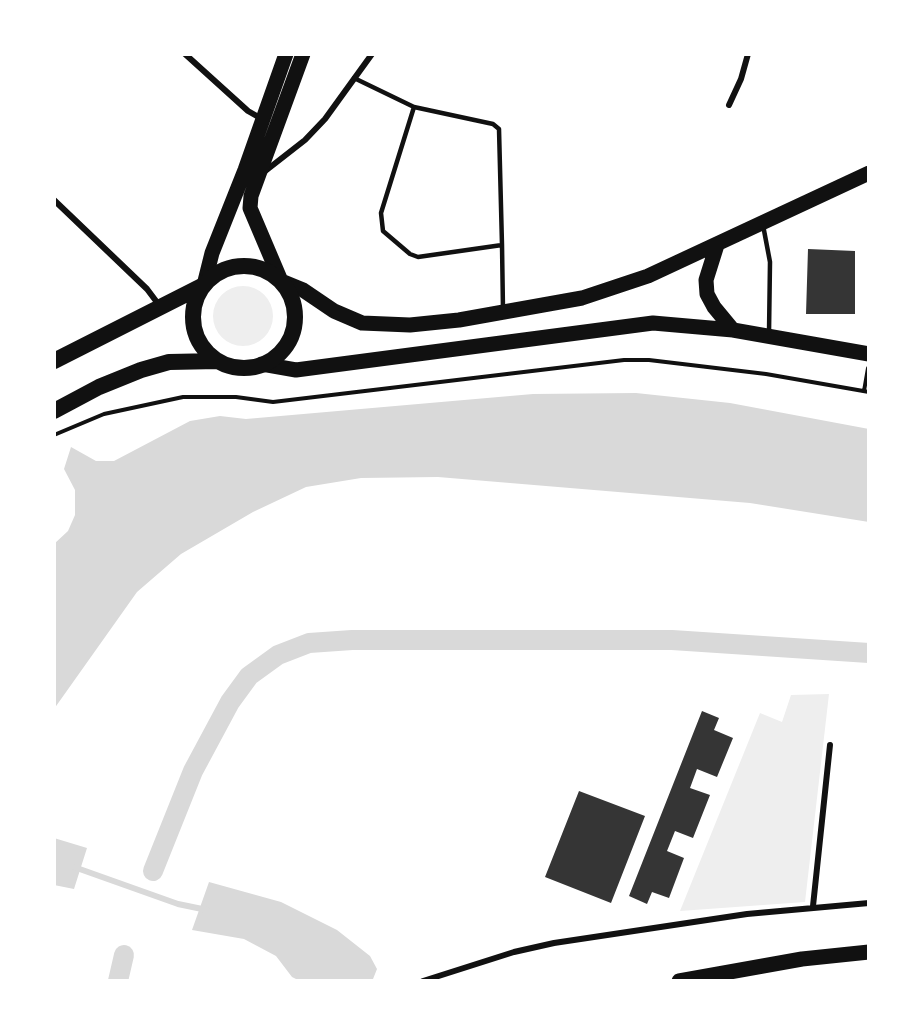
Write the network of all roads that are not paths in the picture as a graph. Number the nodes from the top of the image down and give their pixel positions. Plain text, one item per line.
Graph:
1 (185, 54) edge
2 (286, 54) edge
3 (303, 54) edge
4 (372, 54) edge
5 (748, 54) edge
6 (354, 78) junction
7 (729, 105) dead end
8 (414, 107) junction
9 (263, 120) junction
10 (253, 172) junction
11 (869, 173) edge
12 (54, 200) edge
13 (762, 222) junction
14 (502, 245) junction
15 (717, 245) junction
16 (281, 281) junction
17 (204, 285) junction
18 (160, 307) junction
19 (503, 313) junction
20 (733, 330) junction
21 (769, 337) junction
22 (869, 354) edge
23 (54, 361) edge
24 (218, 361) junction
25 (262, 364) junction
26 (54, 411) edge
27 (830, 745) dead end
28 (869, 903) edge
29 (813, 906) junction
30 (869, 952) edge
31 (423, 981) edge
32 (679, 981) edge

1 - 9 street
2 - 9 main road
3 - 10 main road
4 - 6 street
5 - 7 street
6 - 8 lane
6 - 10 street
8 - 14 lane
8 - 14 lane
9 - 10 main road
10 - 16 main road
10 - 17 main road
11 - 13 main road
12 - 18 street
13 - 15 main road
13 - 21 lane
14 - 19 lane
15 - 19 main road
15 - 20 main road
16 - 17 highway
16 - 19 main road
16 - 25 highway
17 - 18 highway
17 - 24 highway
18 - 23 highway
20 - 21 main road
20 - 25 main road
21 - 22 main road
24 - 25 highway
24 - 26 highway
27 - 29 street
28 - 29 street
29 - 31 street
30 - 32 main road

